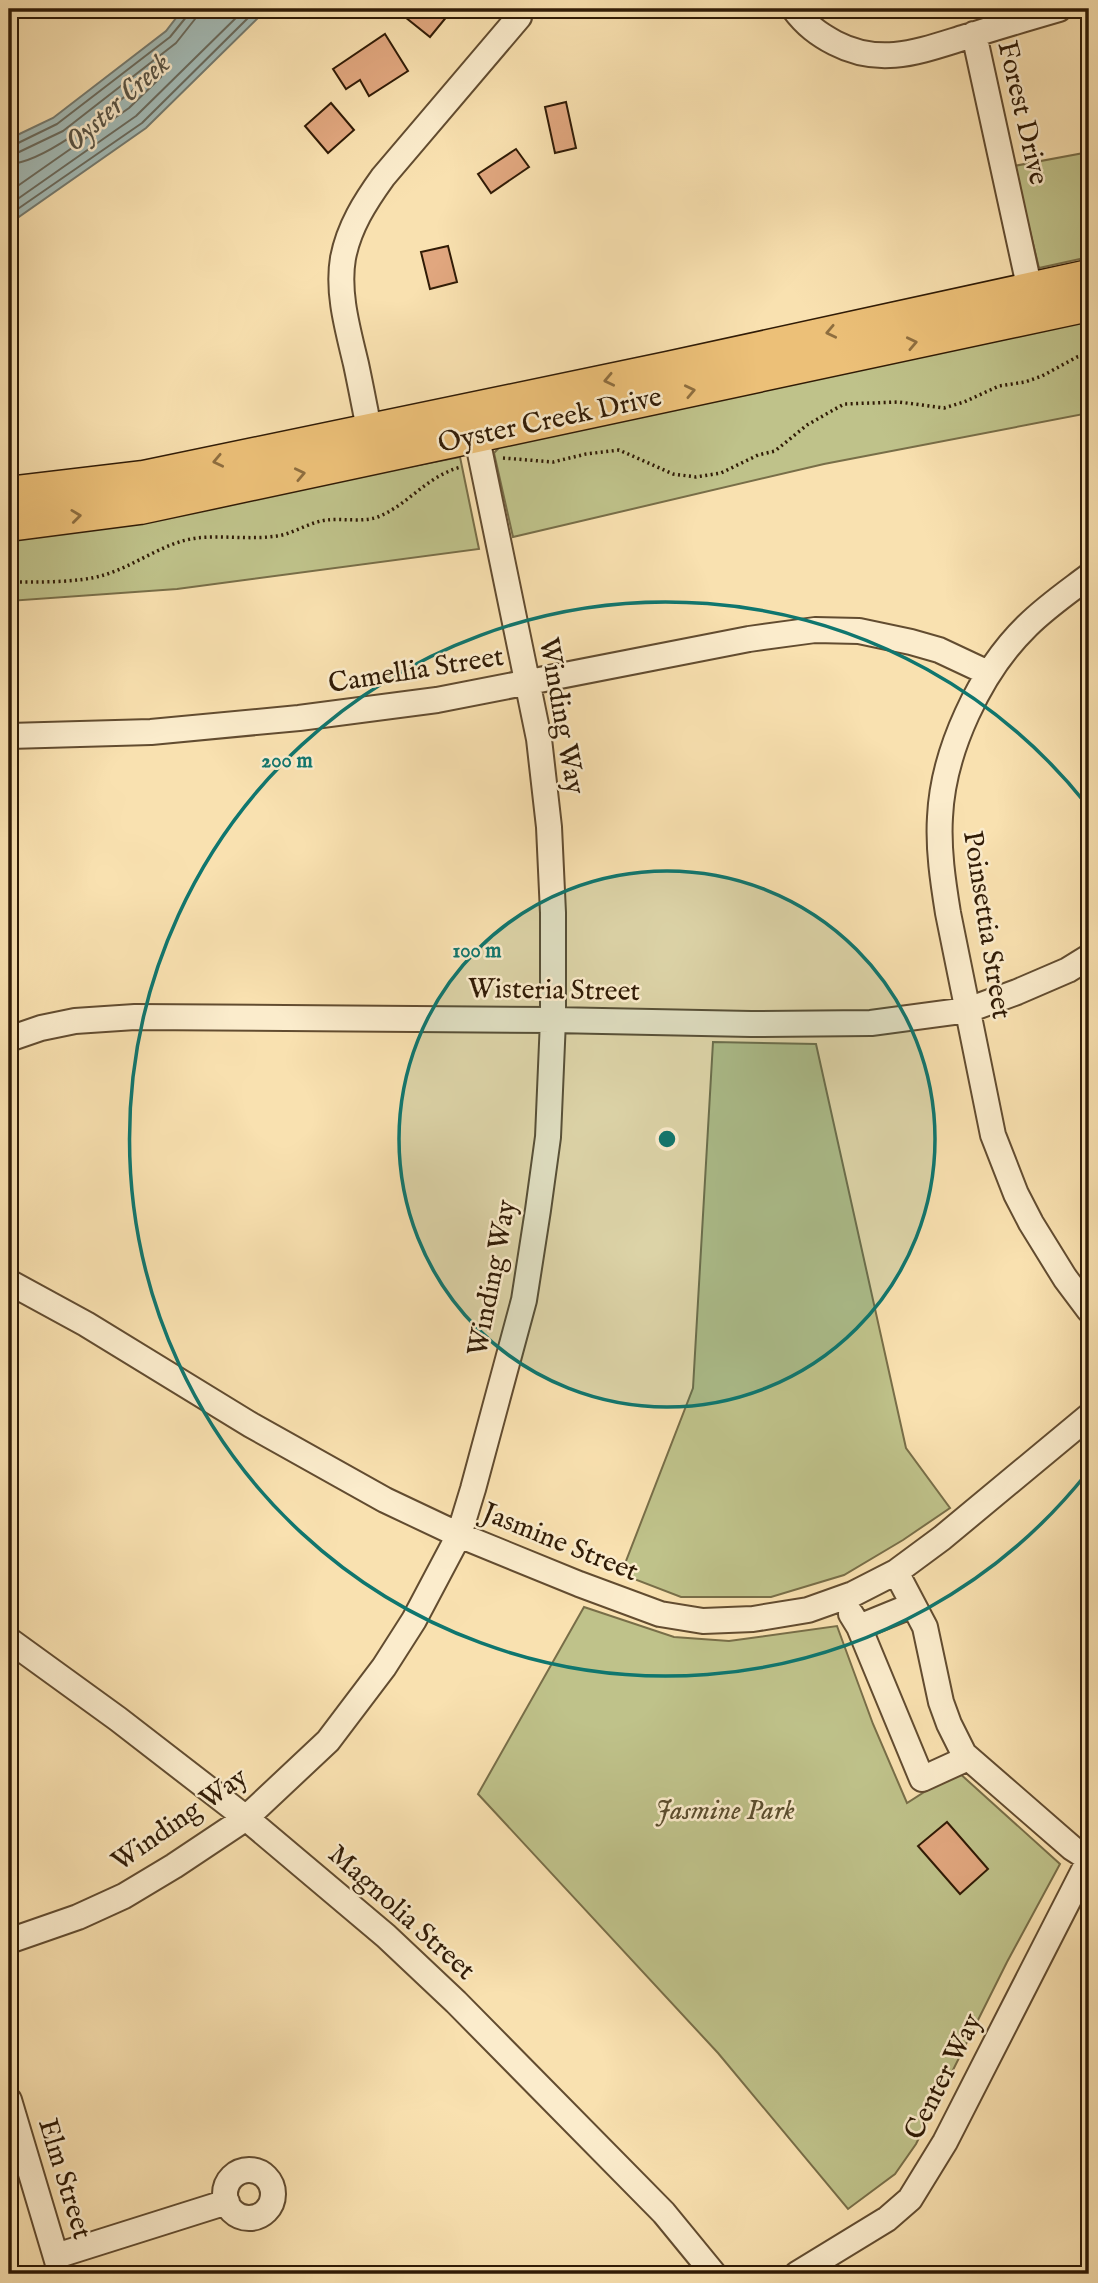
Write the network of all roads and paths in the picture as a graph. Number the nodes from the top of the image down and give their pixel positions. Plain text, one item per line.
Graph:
1 (794, 9) edge
2 (1059, 9) edge
3 (519, 17) dead end
4 (974, 34) junction
5 (1089, 276) edge
6 (1033, 302) junction
7 (1089, 305) edge
8 (1089, 355) edge
9 (477, 436) junction
10 (372, 444) junction
11 (9, 493) edge
12 (9, 524) edge
13 (1089, 576) edge
14 (9, 582) edge
15 (988, 673) junction
16 (527, 683) junction
17 (9, 736) edge
18 (1089, 957) edge
19 (968, 1010) junction
20 (553, 1020) junction
21 (9, 1039) edge
22 (9, 1282) edge
23 (1089, 1310) edge
24 (1089, 1416) edge
25 (459, 1535) junction
26 (896, 1573) junction
27 (843, 1598) junction
28 (913, 1605) junction
29 (859, 1627) junction
30 (9, 1640) edge
31 (968, 1758) junction
32 (246, 1818) junction
33 (1089, 1859) edge
34 (9, 1941) edge
35 (9, 2100) edge
36 (227, 2202) dead end
37 (59, 2265) edge
38 (714, 2274) edge
39 (797, 2274) edge

1 - 4 street, Forest Drive
2 - 4 street
3 - 10 street
4 - 6 street, Forest Drive
5 - 6 main road, Oyster Creek Drive
6 - 7 main road, Oyster Creek Drive
6 - 9 main road, Oyster Creek Drive
8 - 9 path
9 - 10 main road, Oyster Creek Drive
9 - 14 path
9 - 16 street, Winding Way
10 -> 11 main road, Oyster Creek Drive
12 -> 10 main road, Oyster Creek Drive
13 - 15 street, Poinsettia Street
15 - 16 street, Camellia Street
15 - 19 street, Poinsettia Street
16 - 17 street, Camellia Street
16 - 20 street, Winding Way
18 - 19 street, Wisteria Street
19 - 20 street, Wisteria Street
19 - 23 street, Poinsettia Street
20 - 21 street, Wisteria Street
20 - 25 street, Winding Way
22 - 25 street, Jasmine Street
24 - 26 street, Jasmine Street
25 - 27 street, Jasmine Street
25 - 32 street, Winding Way
26 - 27 street, Jasmine Street
26 - 28 street
27 - 29 street
28 - 29 street
28 - 31 street
29 - 31 street
30 - 32 street, Magnolia Street
31 - 33 street
32 - 34 street, Winding Way
32 - 38 street, Magnolia Street
33 - 39 street, Center Way
35 - 37 street, Elm Street
36 - 37 street

